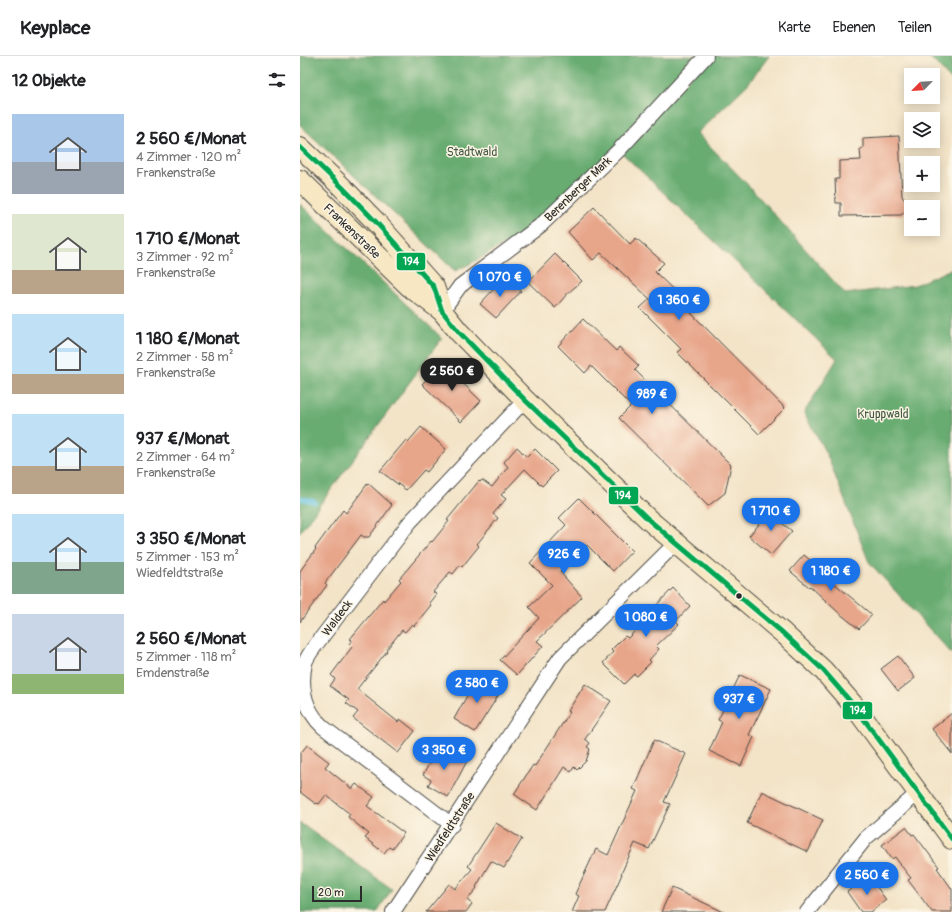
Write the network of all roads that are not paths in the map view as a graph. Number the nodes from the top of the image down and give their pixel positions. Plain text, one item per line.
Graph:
1 (706, 56) edge
2 (300, 147) edge
3 (300, 180) edge
4 (442, 311) junction
5 (525, 400) junction
6 (676, 543) junction
7 (918, 793) junction
8 (452, 825) junction
9 (952, 839) edge
10 (393, 912) edge
11 (807, 912) edge

1 - 4 street, Berenberger Mark
2 - 4 main road, Frankenstraße
3 - 4 main road, Frankenstraße
4 - 5 main road, Frankenstraße
5 - 6 main road, Frankenstraße
5 - 8 street, Waldeck
6 - 7 main road, Frankenstraße
6 - 8 street, Wiedfeldtstraße
7 - 9 main road, Frankenstraße
7 - 11 street
8 - 10 street, Wiedfeldtstraße

